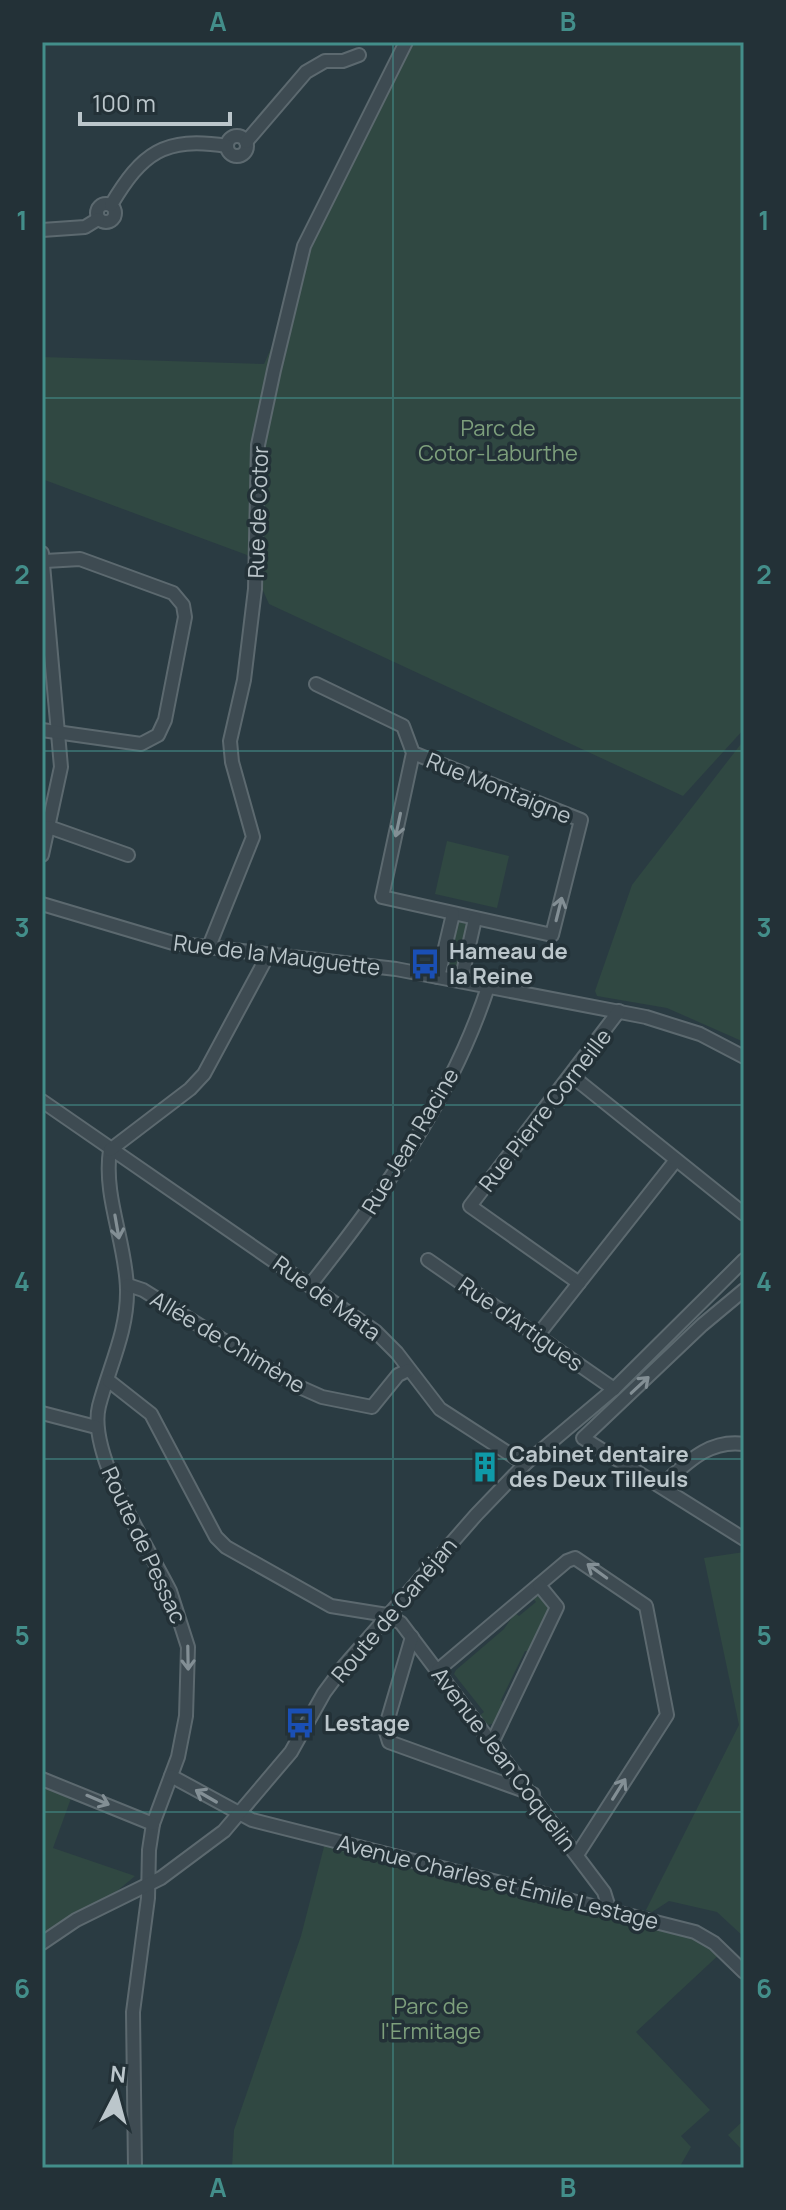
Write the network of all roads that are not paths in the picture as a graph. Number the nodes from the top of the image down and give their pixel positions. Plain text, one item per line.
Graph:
1 (406, 42) edge
2 (359, 55) dead end
3 (42, 230) edge
4 (43, 556) edge
5 (316, 684) dead end
6 (42, 730) edge
7 (58, 730) junction
8 (413, 753) junction
9 (49, 827) junction
10 (42, 855) edge
11 (128, 855) dead end
12 (42, 904) edge
13 (453, 914) junction
14 (475, 919) junction
15 (208, 949) junction
16 (268, 955) junction
17 (438, 977) junction
18 (461, 981) junction
19 (488, 987) junction
20 (619, 1011) junction
21 (744, 1057) edge
22 (572, 1076) junction
23 (42, 1101) edge
24 (110, 1150) junction
25 (676, 1160) junction
26 (744, 1214) edge
27 (428, 1260) dead end
28 (744, 1260) edge
29 (579, 1283) junction
30 (311, 1284) junction
31 (128, 1285) junction
32 (744, 1290) edge
33 (538, 1335) junction
34 (408, 1370) junction
35 (109, 1381) junction
36 (614, 1389) junction
37 (42, 1413) edge
38 (96, 1427) junction
39 (744, 1444) edge
40 (525, 1464) junction
41 (661, 1486) junction
42 (744, 1539) edge
43 (539, 1585) junction
44 (387, 1615) junction
45 (412, 1637) junction
46 (438, 1670) junction
47 (492, 1743) junction
48 (171, 1776) junction
49 (42, 1779) edge
50 (533, 1794) junction
51 (240, 1815) junction
52 (153, 1824) junction
53 (577, 1855) junction
54 (149, 1884) junction
55 (610, 1911) junction
56 (42, 1943) edge
57 (744, 1972) edge
58 (135, 2168) edge

1 - 15 street, Rue de Cotor
2 - 3 street
4 - 7 street
4 - 7 street
5 - 8 street
6 - 7 street
7 - 9 street
8 -> 13 street, Rue Montaigne
14 -> 8 street, Rue Montaigne
9 - 10 street
9 - 11 street
12 - 15 street, Rue de la Mauguette
13 - 14 street, Rue Montaigne
13 - 17 street
14 - 18 street
15 - 16 street, Rue de la Mauguette
16 - 17 street, Rue de la Mauguette
16 - 24 street
17 - 18 street, Rue de la Mauguette
18 - 19 street, Rue de la Mauguette
19 - 20 street, Rue de la Mauguette
19 - 30 street, Rue Jean Racine
20 - 21 street, Rue de la Mauguette
20 - 22 street, Rue Pierre Corneille
22 - 25 street
22 - 29 street, Rue Pierre Corneille
23 - 24 street
24 - 30 street, Rue de Mata
24 -> 31 street, Route de Pessac
25 - 26 street
25 - 29 street
27 - 33 street, Rue d'Artigues
28 - 36 street, Route de Canéjan
29 - 33 street
30 - 34 street, Rue de Mata
31 - 34 street, Allée de Chimène
31 - 35 street, Route de Pessac
41 -> 32 street
33 - 36 street, Rue d'Artigues
34 - 40 street, Rue de Mata
35 - 38 street, Route de Pessac
35 - 44 street
36 - 40 street, Route de Canéjan
37 - 38 street
38 -> 48 street, Route de Pessac
39 - 41 street
40 - 44 street, Route de Canéjan
41 - 42 street
43 - 46 street
43 - 47 street
53 -> 43 street
44 - 45 street, Avenue Jean Coquelin
44 - 51 street, Route de Canéjan
45 - 46 street, Avenue Jean Coquelin
45 - 50 street
46 - 47 street, Avenue Jean Coquelin
47 - 50 street, Avenue Jean Coquelin
51 -> 48 street, Avenue Charles et Émile Lestage
48 - 52 street, Route de Pessac
49 -> 52 street
50 - 53 street, Avenue Jean Coquelin
51 - 54 street, Route de Canéjan
51 - 55 street, Avenue Charles et Émile Lestage
52 - 54 street, Route de Pessac
53 - 55 street, Avenue Jean Coquelin
54 - 56 street, Route de Canéjan
54 - 58 street, Route de Pessac
55 - 57 street, Avenue Charles et Émile Lestage

